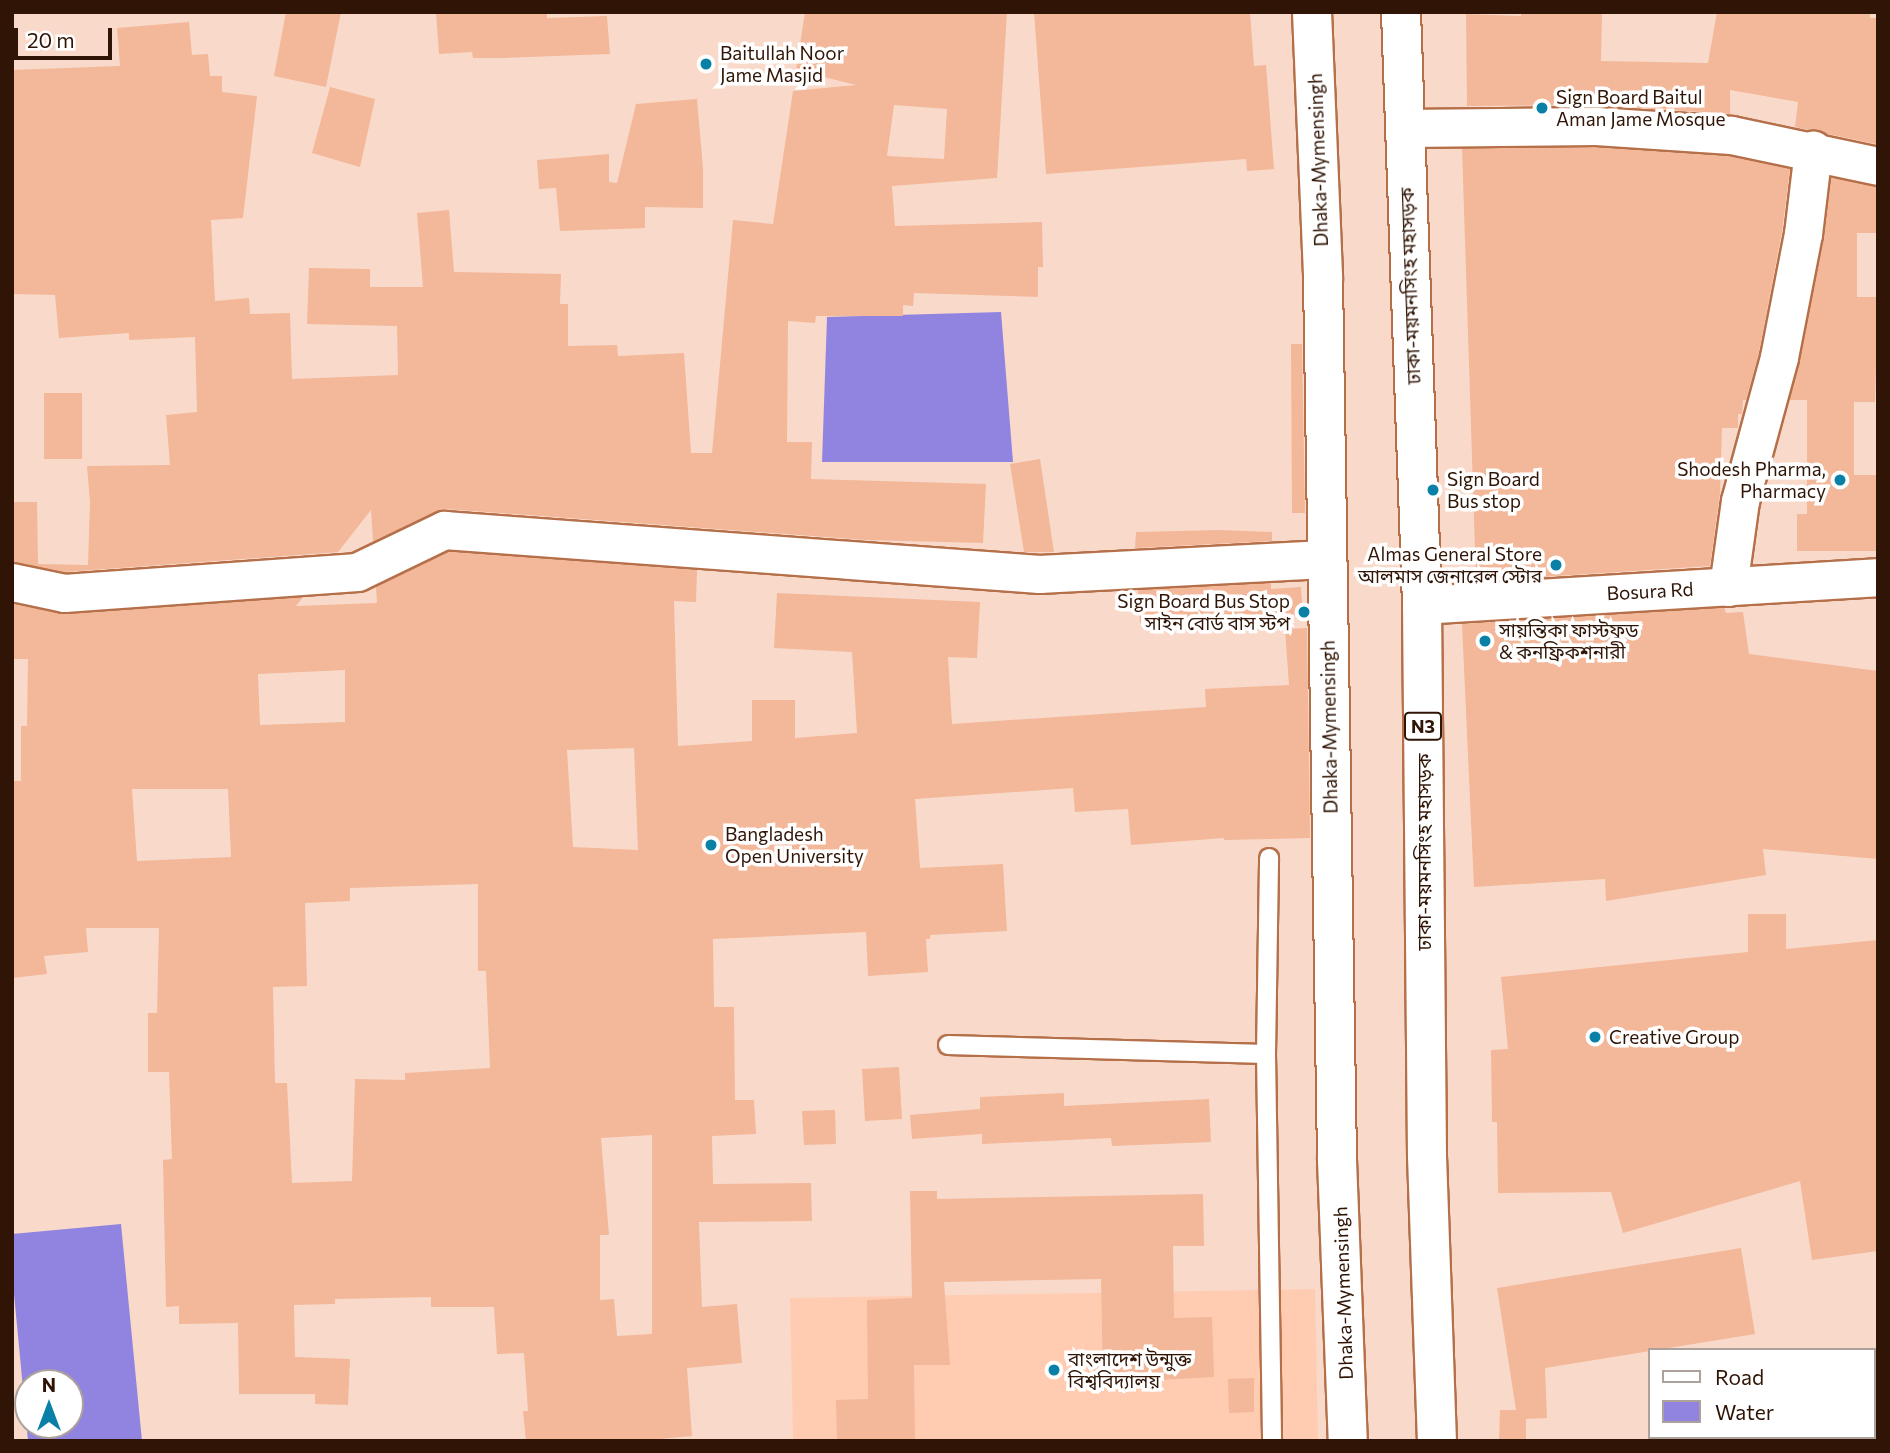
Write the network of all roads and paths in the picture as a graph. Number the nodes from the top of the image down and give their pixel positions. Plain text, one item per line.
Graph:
1 (1312, 12) edge
2 (1401, 12) edge
3 (1405, 128) junction
4 (1813, 150) junction
5 (1878, 166) edge
6 (1325, 559) junction
7 (1878, 578) edge
8 (12, 582) edge
9 (1728, 587) junction
10 (1422, 606) junction
11 (1269, 858) dead end
12 (948, 1045) dead end
13 (1266, 1054) junction
14 (1272, 1441) edge
15 (1348, 1441) edge
16 (1437, 1441) edge

1 - 6 highway, Dhaka-Mymensingh
2 - 3 highway, ঢাকা-ময়মনসিংহ মহাসড়ক / N3
3 - 4 street
3 - 10 highway, ঢাকা-ময়মনসিংহ মহাসড়ক / N3
4 - 5 street
4 - 9 street
6 - 8 street
6 - 15 highway, Dhaka-Mymensingh
7 - 9 street, Bosura Rd
9 - 10 street, Bosura Rd
10 - 16 highway, ঢাকা-ময়মনসিংহ মহাসড়ক / N3
11 - 13 lane
12 - 13 lane
13 - 14 lane

